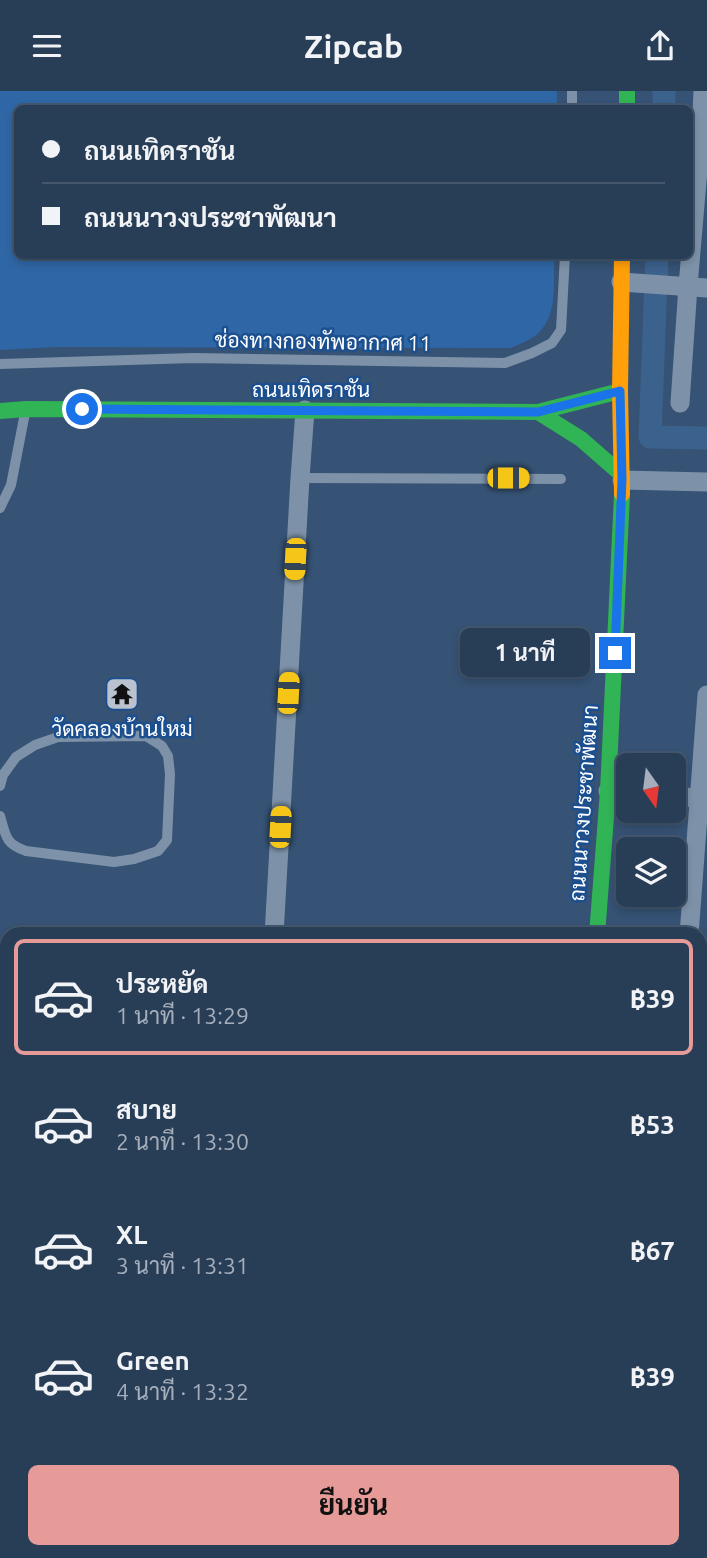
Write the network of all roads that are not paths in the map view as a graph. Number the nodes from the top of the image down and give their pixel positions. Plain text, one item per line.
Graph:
1 (703, 91) edge
2 (704, 136) edge
3 (693, 247) edge
4 (565, 259) edge
5 (622, 259) edge
6 (692, 259) edge
7 (621, 282) junction
8 (689, 287) edge
9 (0, 364) edge
10 (620, 391) junction
11 (680, 403) dead end
12 (26, 409) junction
13 (305, 410) junction
14 (0, 411) edge
15 (538, 412) junction
16 (622, 477) junction
17 (300, 478) junction
18 (561, 478) dead end
19 (707, 482) edge
20 (0, 508) edge
21 (707, 695) edge
22 (618, 753) edge
23 (0, 786) edge
24 (703, 799) edge
25 (616, 806) edge
26 (0, 816) edge
27 (696, 923) edge
28 (274, 927) edge
29 (598, 927) edge

1 - 2 street
2 - 3 street
4 - 9 lane, ช่องทางกองทัพอากาศ 11
5 - 7 street, ถนนนาวงประชาพัฒนา
6 - 8 street
7 - 8 street
7 - 10 street, ถนนนาวงประชาพัฒนา
8 - 11 street
10 - 15 street, ถนนเทิดราชัน
10 - 16 street, ถนนนาวงประชาพัฒนา
12 - 13 street, ถนนเทิดราชัน
12 - 14 street, ถนนเทิดราชัน
12 - 20 lane
13 - 15 street, ถนนเทิดราชัน
13 - 17 street
15 - 16 street
16 - 19 street
16 - 22 street, ถนนนาวงประชาพัฒนา
17 - 18 lane
17 - 28 street
21 - 24 street
23 - 26 lane
24 - 27 street
25 - 29 street, ถนนนาวงประชาพัฒนา

